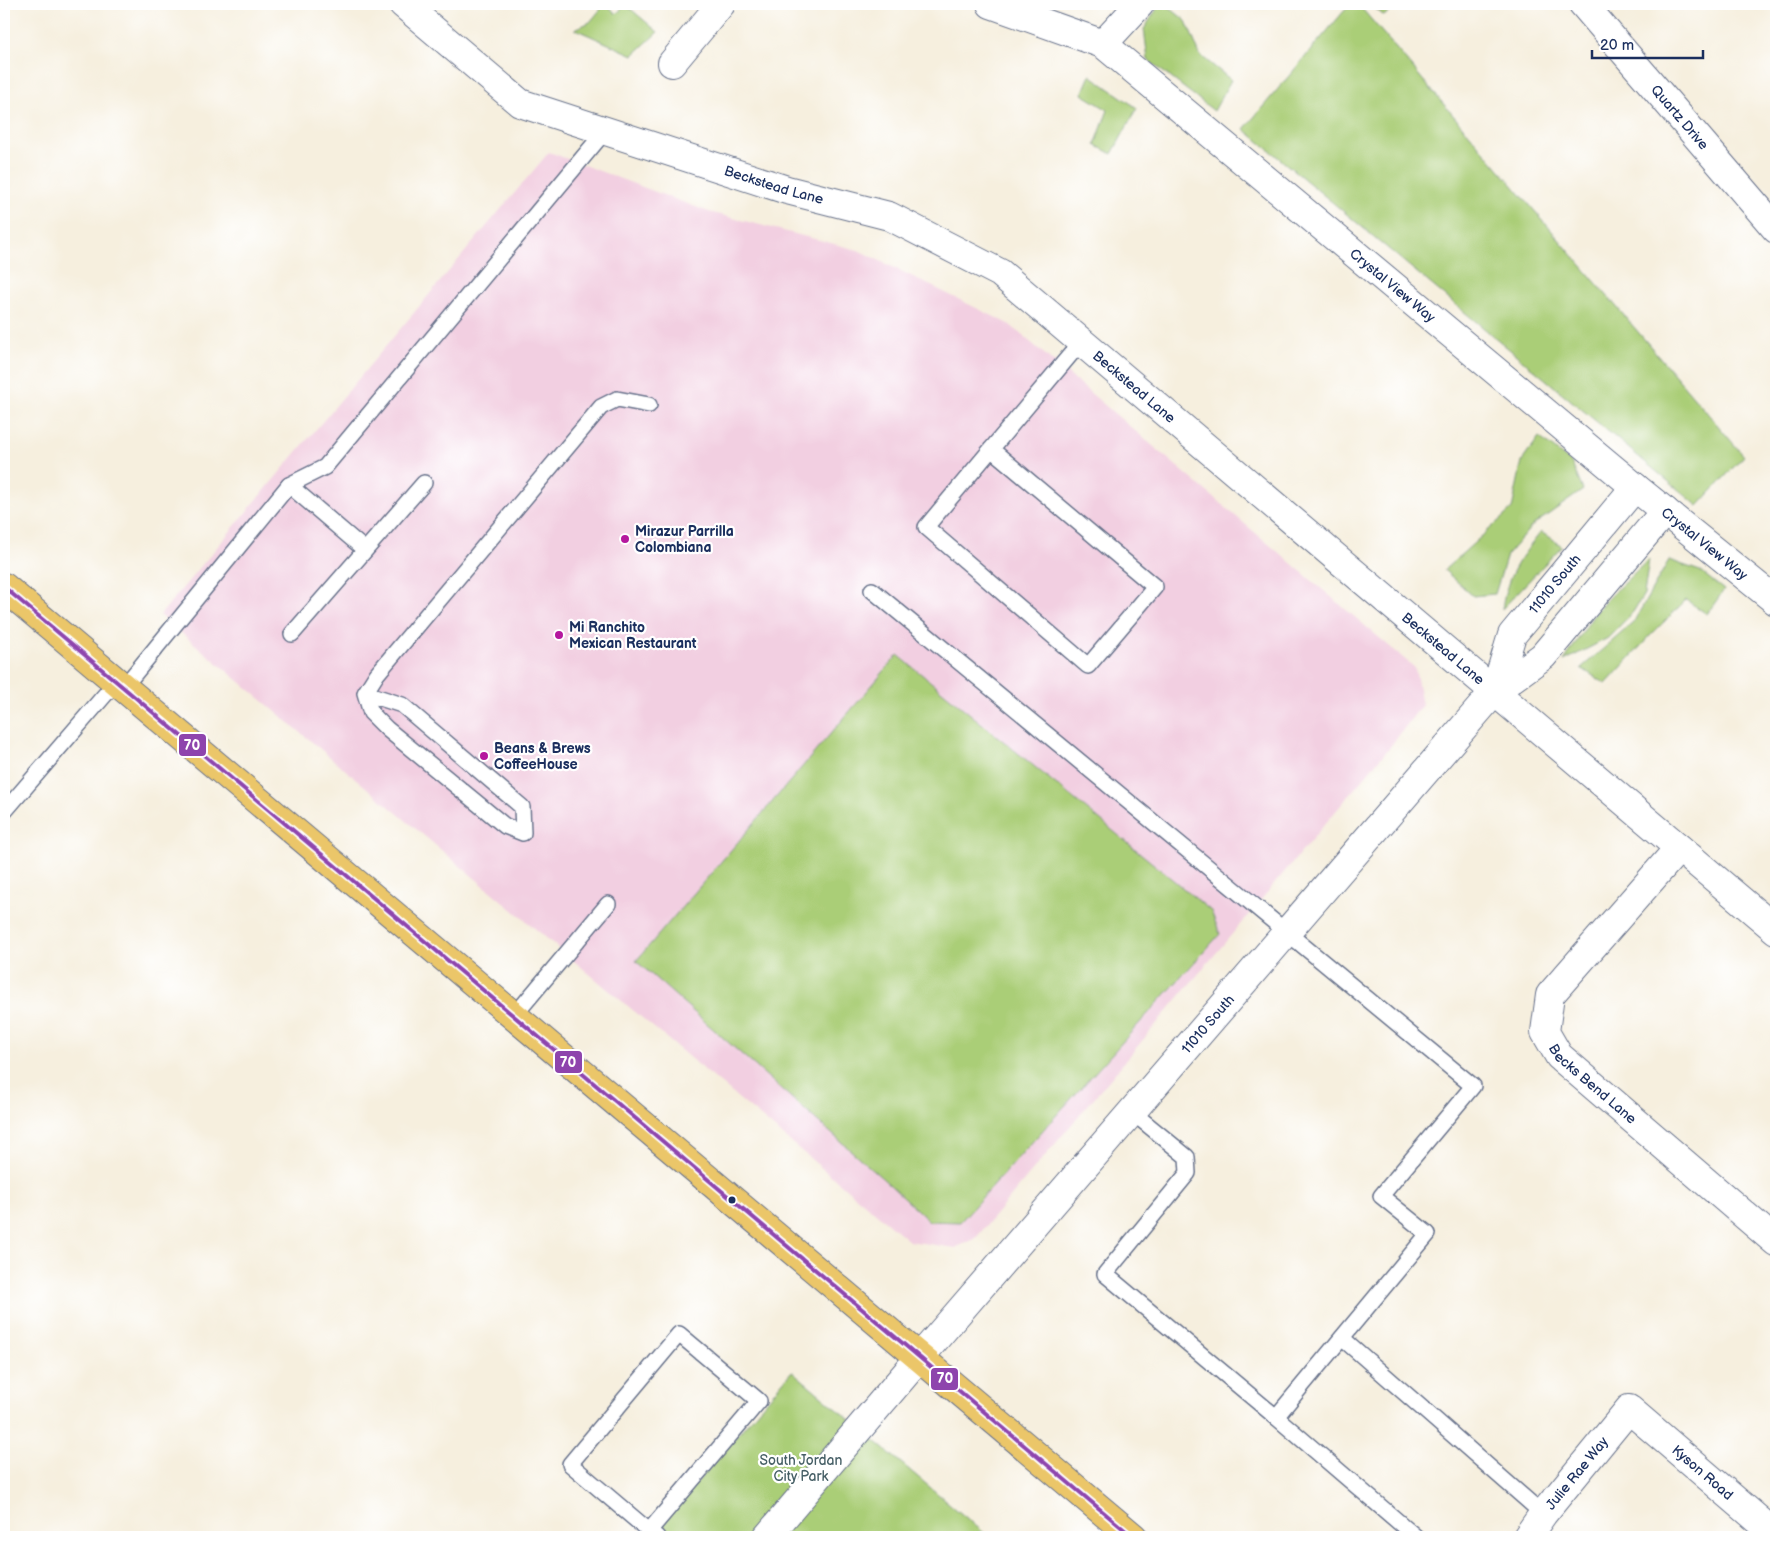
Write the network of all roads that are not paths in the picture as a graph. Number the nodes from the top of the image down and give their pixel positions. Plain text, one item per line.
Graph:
1 (403, 4) edge
2 (721, 4) edge
3 (991, 4) edge
4 (1140, 4) edge
5 (1583, 4) edge
6 (1103, 44) junction
7 (672, 63) dead end
8 (605, 131) junction
9 (1776, 229) edge
10 (1081, 342) junction
11 (649, 405) dead end
12 (991, 449) junction
13 (424, 483) dead end
14 (289, 485) junction
15 (1635, 487) junction
16 (1664, 511) junction
17 (365, 550) junction
18 (4, 587) edge
19 (872, 590) dead end
20 (1776, 601) edge
21 (292, 634) dead end
22 (120, 685) junction
23 (1495, 691) junction
24 (366, 693) junction
25 (4, 812) edge
26 (1679, 848) junction
27 (608, 904) dead end
28 (1776, 930) edge
29 (1287, 932) junction
30 (514, 1016) junction
31 (1132, 1112) junction
32 (1776, 1242) edge
33 (1342, 1338) junction
34 (920, 1357) junction
35 (1629, 1409) joint
36 (1276, 1417) junction
37 (1544, 1514) junction
38 (653, 1534) edge
39 (1776, 1535) edge
40 (767, 1537) edge
41 (1133, 1537) edge
42 (1416, 1537) edge
43 (1526, 1537) edge

1 - 8 street, Beckstead Lane
2 - 7 street
3 - 6 street, Crystal View Way
4 - 6 street
5 - 9 street, Quartz Drive
6 - 15 street, Crystal View Way
8 - 10 street, Beckstead Lane
8 - 14 lane
10 - 12 lane
10 - 23 street, Beckstead Lane
11 - 24 lane
12 - 12 lane
13 - 17 lane
14 - 17 lane
14 - 22 lane
15 - 16 street, Crystal View Way
15 - 23 street, 11010 South
16 - 20 street, Crystal View Way
16 - 23 street, 11010 South
17 - 21 lane
18 - 22 main road
19 - 29 lane
22 - 25 lane
22 - 30 main road
23 - 26 street, Beckstead Lane
23 - 29 street, 11010 South
24 - 24 lane
26 - 28 street, Beckstead Lane
26 - 32 street, Becks Bend Lane
27 - 30 lane
29 - 31 street, 11010 South
29 - 33 lane
30 - 34 main road
31 - 34 street, 11010 South
31 - 36 lane
33 - 36 lane
33 - 37 lane
34 - 40 street, 11010 South
34 - 41 main road
35 - 37 street, Julie Rae Way
35 - 39 street, Kyson Road
36 - 42 lane
37 - 43 street, Julie Rae Way
38 - 38 lane

